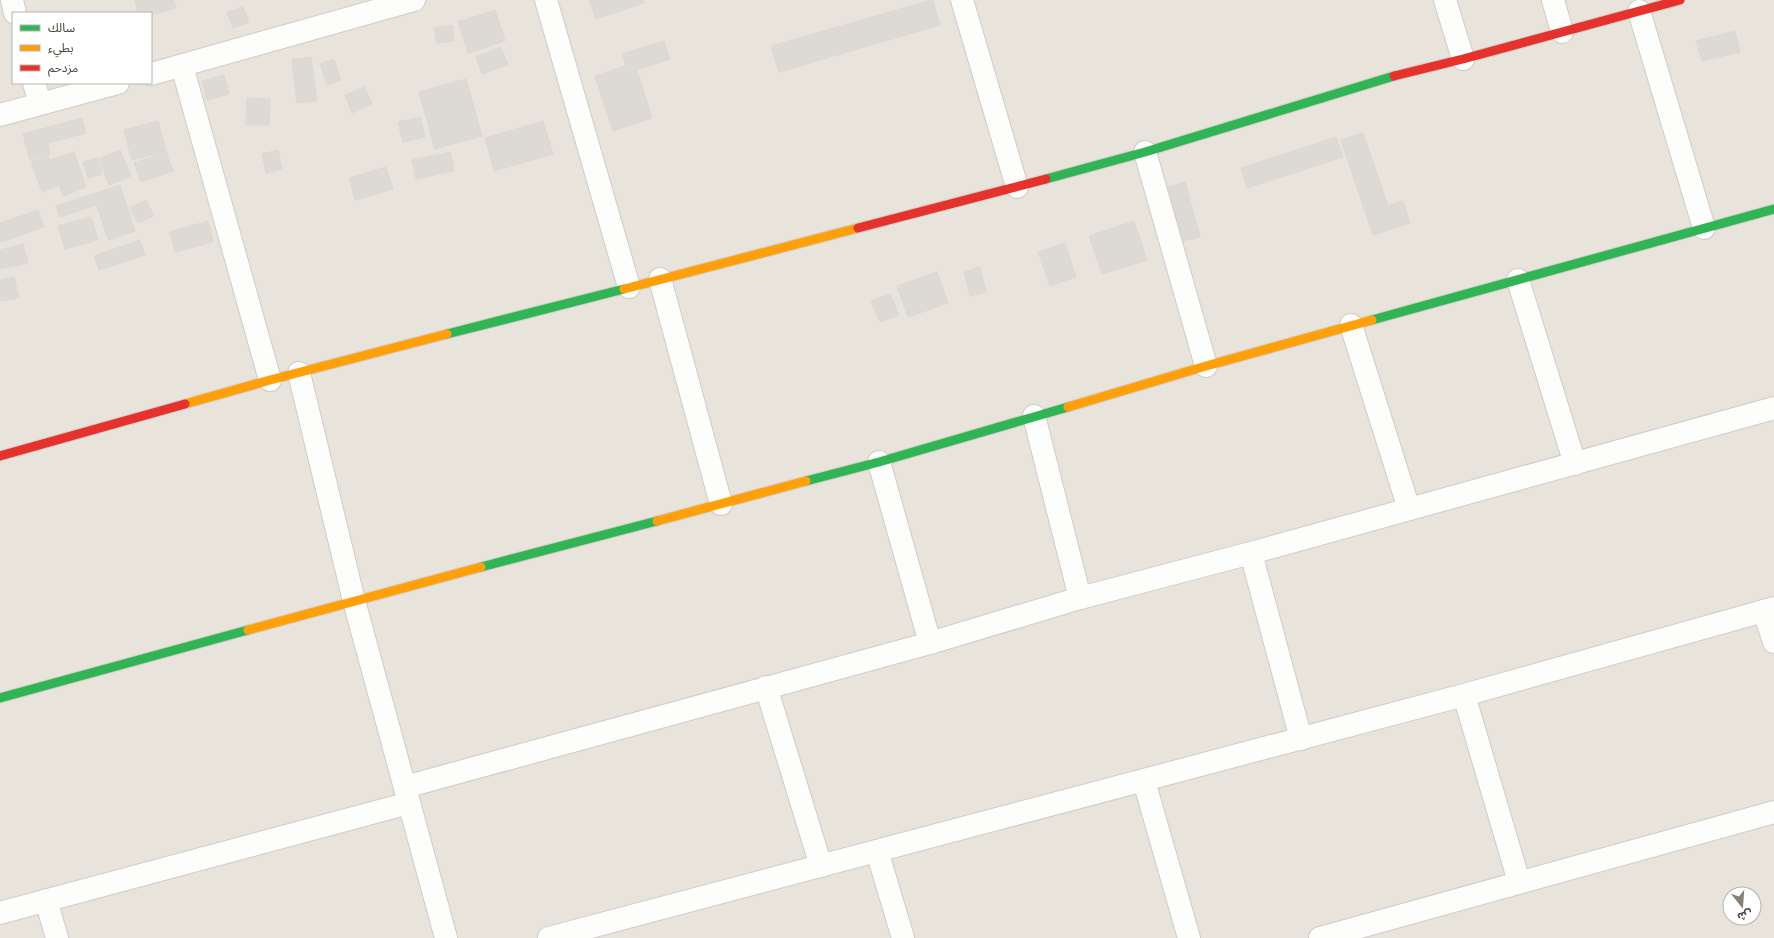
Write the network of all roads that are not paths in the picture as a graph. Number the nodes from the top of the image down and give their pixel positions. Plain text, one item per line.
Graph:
1 (12, 0) edge
2 (414, 0) edge
3 (546, 0) edge
4 (962, 0) edge
5 (1445, 0) edge
6 (1553, 0) edge
7 (1680, 0) edge
8 (1639, 11) junction
9 (15, 12) edge
10 (1562, 32) junction
11 (1463, 59) junction
12 (182, 66) junction
13 (152, 74) edge
14 (110, 84) edge
15 (37, 93) edge
16 (0, 115) edge
17 (1144, 152) junction
18 (1017, 187) junction
19 (1774, 209) edge
20 (1704, 228) junction
21 (660, 279) junction
22 (1518, 280) junction
23 (629, 288) junction
24 (1351, 325) junction
25 (1206, 366) junction
26 (299, 373) junction
27 (270, 380) junction
28 (1774, 408) edge
29 (1034, 416) junction
30 (0, 456) edge
31 (879, 462) junction
32 (1575, 464) junction
33 (721, 504) junction
34 (1410, 509) junction
35 (1251, 553) junction
36 (1080, 598) junction
37 (354, 601) junction
38 (1769, 609) edge
39 (1774, 642) edge
40 (930, 643) junction
41 (766, 687) junction
42 (1464, 695) junction
43 (0, 698) edge
44 (1301, 739) junction
45 (1144, 781) junction
46 (407, 795) junction
47 (1774, 812) edge
48 (877, 851) junction
49 (821, 866) junction
50 (1519, 882) junction
51 (46, 900) junction
52 (0, 913) edge
53 (1357, 933) edge
54 (57, 938) edge
55 (446, 938) edge
56 (549, 938) edge
57 (903, 938) edge
58 (1188, 938) edge
59 (1320, 938) edge

1 - 9 street
2 - 12 street
3 - 23 street
4 - 18 street
5 - 11 street
6 - 10 street
7 - 8 street
8 - 10 street
8 - 20 street
10 - 11 street
11 - 17 street
12 - 13 street
12 - 27 street
14 - 15 street
15 - 16 street
17 - 18 street
17 - 25 street
18 - 21 street
19 - 20 street
20 - 22 street
21 - 23 street
21 - 33 street
22 - 24 street
22 - 32 street
23 - 26 street
24 - 25 street
24 - 34 street
25 - 29 street
26 - 27 street
26 - 37 street
27 - 30 street
28 - 32 street
29 - 31 street
29 - 36 street
31 - 33 street
31 - 40 street
32 - 34 street
33 - 37 street
34 - 35 street
35 - 36 street
35 - 44 street
36 - 40 street
37 - 43 street
37 - 46 street
38 - 39 street
38 - 42 street
40 - 41 street
41 - 46 street
41 - 49 street
42 - 44 street
42 - 50 street
44 - 45 street
45 - 48 street
45 - 58 street
46 - 51 street
46 - 55 street
47 - 50 street
48 - 49 street
48 - 57 street
49 - 56 street
50 - 53 street
51 - 52 street
51 - 54 street
53 - 59 street

